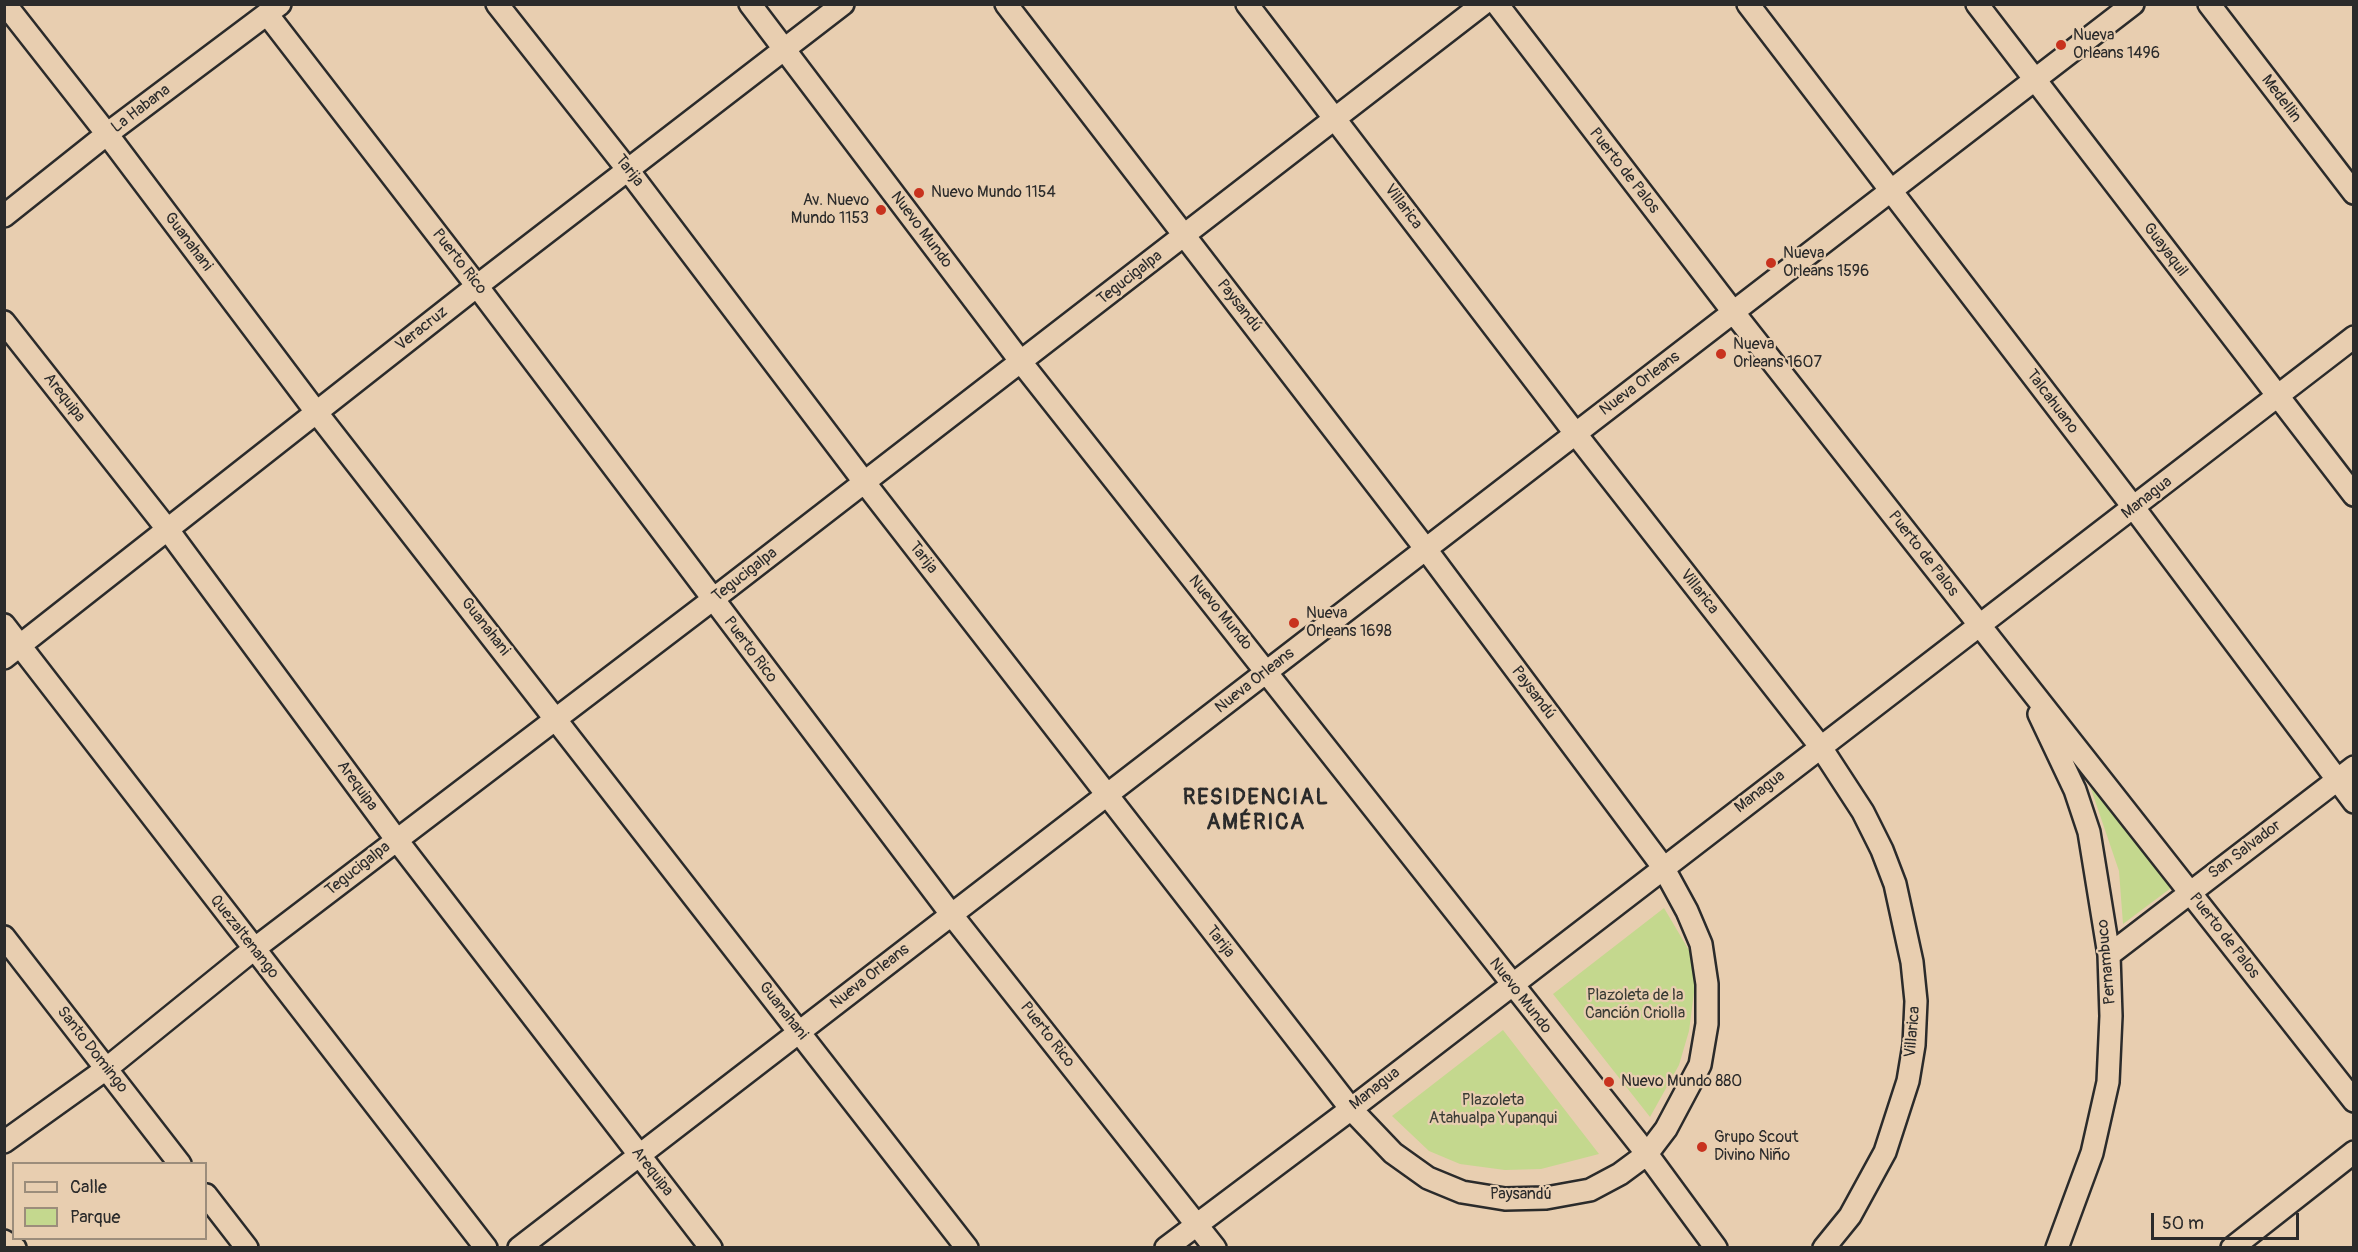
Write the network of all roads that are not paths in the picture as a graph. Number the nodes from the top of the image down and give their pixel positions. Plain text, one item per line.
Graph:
1 (5, 4) edge
2 (497, 4) edge
3 (750, 4) edge
4 (843, 4) edge
5 (1006, 4) edge
6 (1247, 4) edge
7 (1483, 4) edge
8 (1497, 4) edge
9 (1748, 4) edge
10 (1977, 4) edge
11 (2133, 4) edge
12 (2209, 4) edge
13 (274, 9) edge
14 (784, 49) junction
15 (2036, 80) junction
16 (1337, 119) junction
17 (107, 134) junction
18 (628, 170) junction
19 (1892, 192) junction
20 (2354, 193) edge
21 (4, 216) edge
22 (1184, 235) junction
23 (477, 286) junction
24 (1734, 313) junction
25 (4, 322) edge
26 (2354, 337) edge
27 (1021, 362) junction
28 (2277, 397) junction
29 (317, 413) junction
30 (1575, 433) junction
31 (865, 483) junction
32 (2354, 495) edge
33 (2134, 508) junction
34 (168, 530) junction
35 (1425, 548) junction
36 (712, 600) junction
37 (4, 625) edge
38 (1979, 626) junction
39 (12, 652) edge
40 (1267, 672) junction
41 (2025, 683) junction
42 (556, 719) junction
43 (1820, 746) junction
44 (2354, 767) edge
45 (2337, 780) junction
46 (1107, 795) junction
47 (2354, 802) edge
48 (396, 839) junction
49 (1663, 867) junction
50 (2190, 892) junction
51 (951, 914) junction
52 (4, 937) edge
53 (254, 950) junction
54 (2109, 955) junction
55 (1510, 984) junction
56 (799, 1031) junction
57 (106, 1069) junction
58 (2354, 1101) edge
59 (1351, 1109) junction
60 (4, 1142) edge
61 (2354, 1152) edge
62 (1647, 1154) junction
63 (638, 1155) junction
64 (178, 1162) edge
65 (207, 1196) edge
66 (1196, 1224) junction
67 (4, 1241) edge
68 (15, 1248) edge
69 (247, 1248) edge
70 (486, 1248) edge
71 (519, 1248) edge
72 (711, 1248) edge
73 (967, 1248) edge
74 (1166, 1248) edge
75 (1215, 1248) edge
76 (1716, 1248) edge
77 (1824, 1248) edge
78 (2057, 1248) edge
79 (2232, 1248) edge

1 - 17 street, Guanahani
2 - 18 street, Tarija
3 - 14 street, Nuevo Mundo
4 - 14 street, Veracruz
5 - 22 street, Paysandú
6 - 16 street, Villarica
7 - 16 street, Tegucigalpa
8 - 24 street, Puerto de Palos
9 - 19 street, Talcahuano
10 - 15 street, Guayaquil
11 - 15 street, Nueva Orleans
12 - 20 street, Medellin
13 - 17 street, La Habana
13 - 23 street, Puerto Rico
14 - 18 street, Veracruz
14 - 27 street, Nuevo Mundo
15 - 19 street, Nueva Orleans
15 - 28 street, Guayaquil
16 - 22 street, Tegucigalpa
16 - 30 street, Villarica
17 - 21 street, La Habana
17 - 29 street, Guanahani
18 - 23 street, Veracruz
18 - 31 street, Tarija
19 - 24 street, Nueva Orleans
19 - 33 street, Talcahuano
22 - 27 street, Tegucigalpa
22 - 35 street, Paysandú
23 - 29 street, Veracruz
23 - 36 street, Puerto Rico
24 - 30 street, Nueva Orleans
24 - 38 street, Puerto de Palos
25 - 34 street, Arequipa
26 - 28 street, Managua
27 - 31 street, Tegucigalpa
27 - 40 street, Nuevo Mundo
28 - 32 street, Guayaquil
28 - 33 street, Managua
29 - 34 street, Veracruz
29 - 42 street, Guanahani
30 - 35 street, Nueva Orleans
30 - 43 street, Villarica
31 - 36 street, Tegucigalpa
31 - 46 street, Tarija
33 - 38 street, Managua
33 - 45 street, Talcahuano
34 - 39 street, Veracruz
34 - 48 street, Arequipa
35 - 40 street, Nueva Orleans
35 - 49 street, Paysandú
36 - 42 street, Tegucigalpa
36 - 51 street, Puerto Rico
37 - 39 street, Quezaltenango
38 - 41 street, Puerto de Palos
38 - 43 street, Managua
39 - 53 street, Quezaltenango
40 - 46 street, Nueva Orleans
40 - 55 street, Nuevo Mundo
41 - 50 street, Puerto de Palos
41 - 54 street, Pernambuco
42 - 48 street, Tegucigalpa
42 - 56 street, Guanahani
43 - 49 street, Managua
43 - 77 street, Villarica
44 - 45 street, San Salvador
45 - 47 street, Talcahuano
45 - 50 street, San Salvador
46 - 51 street, Nueva Orleans
46 - 59 street, Tarija
48 - 53 street, Tegucigalpa
48 - 63 street, Arequipa
49 - 55 street, Managua
49 - 62 street, Paysandú
50 - 54 street, San Salvador
50 - 58 street, Puerto de Palos
51 - 56 street, Nueva Orleans
51 - 66 street, Puerto Rico
52 - 57 street, Santo Domingo
53 - 57 street, Tegucigalpa
53 - 70 street, Quezaltenango
54 - 78 street, Pernambuco
55 - 59 street, Managua
55 - 62 street, Nuevo Mundo
56 - 63 street, Nueva Orleans
56 - 73 street, Guanahani
57 - 60 street, Tegucigalpa
57 - 64 street, Santo Domingo
59 - 62 street, Paysandú
59 - 66 street, Managua
61 - 79 street
62 - 76 street, Nuevo Mundo
63 - 71 street, Nueva Orleans
63 - 72 street, Arequipa
65 - 69 street
66 - 74 street, Managua
66 - 75 street
67 - 68 street

